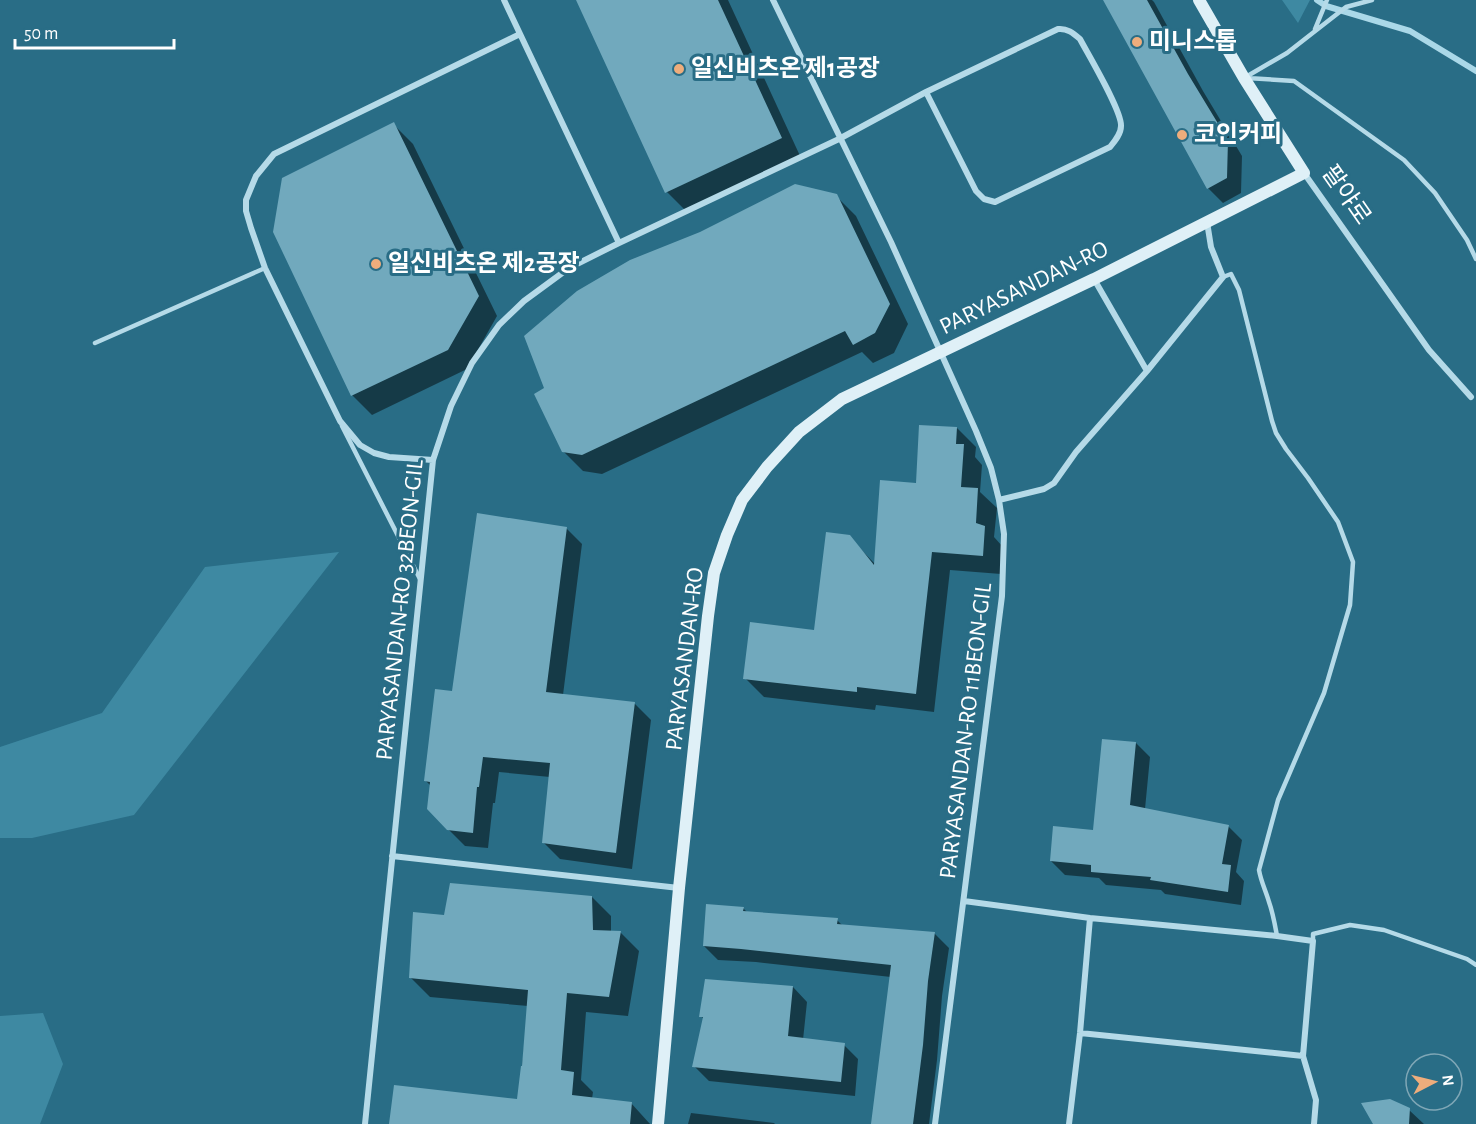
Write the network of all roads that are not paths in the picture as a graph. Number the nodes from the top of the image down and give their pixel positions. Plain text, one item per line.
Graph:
1 (504, 0) edge
2 (772, 0) edge
3 (1199, 0) edge
4 (1327, 0) edge
5 (1372, 0) edge
6 (1314, 32) junction
7 (520, 34) junction
8 (1244, 78) junction
9 (926, 92) junction
10 (840, 139) junction
11 (1304, 173) junction
12 (1207, 222) junction
13 (619, 243) junction
14 (1476, 259) edge
15 (265, 268) junction
16 (1223, 277) junction
17 (1094, 279) junction
18 (95, 343) dead end
19 (939, 352) junction
20 (1147, 371) junction
21 (1474, 399) edge
22 (340, 421) junction
23 (433, 460) junction
24 (999, 500) junction
25 (420, 579) junction
26 (392, 856) junction
27 (679, 888) junction
28 (964, 901) junction
29 (1089, 918) junction
30 (1277, 936) junction
31 (1313, 941) junction
32 (1476, 965) edge
33 (1080, 1033) junction
34 (1303, 1056) junction
35 (365, 1124) edge
36 (658, 1124) edge
37 (935, 1124) edge
38 (1069, 1124) edge
39 (1314, 1124) edge

1 - 7 street
2 - 10 street, PARYASANDAN-RO 11BEON-GIL
3 - 8 street, 팔야로
4 - 6 lane
5 - 6 lane
6 - 8 lane
7 - 13 street
7 - 15 street
8 - 11 street, 팔야로
8 - 14 lane
9 - 9 street, PARYASANDAN-RO 32BEON-GIL
9 - 10 street, PARYASANDAN-RO 32BEON-GIL
10 - 13 street, PARYASANDAN-RO 32BEON-GIL
10 - 19 street, PARYASANDAN-RO 11BEON-GIL
11 - 12 street, PARYASANDAN-RO
11 - 21 street, 팔야로
12 - 16 street
12 - 17 street, PARYASANDAN-RO
13 - 23 street, PARYASANDAN-RO 32BEON-GIL
15 - 18 lane
15 - 22 street
16 - 20 street
16 - 30 lane
17 - 19 street, PARYASANDAN-RO
17 - 20 street
19 - 24 street, PARYASANDAN-RO 11BEON-GIL
19 - 27 street, PARYASANDAN-RO
20 - 24 street
22 - 23 street
22 - 25 lane
23 - 25 street, PARYASANDAN-RO 32BEON-GIL
24 - 28 street, PARYASANDAN-RO 11BEON-GIL
25 - 26 street, PARYASANDAN-RO 32BEON-GIL
26 - 27 street
26 - 35 street, PARYASANDAN-RO 32BEON-GIL
27 - 36 street, PARYASANDAN-RO
28 - 29 street
28 - 37 street, PARYASANDAN-RO 11BEON-GIL
29 - 30 street
29 - 33 street
30 - 31 street
31 - 32 lane
31 - 34 street
33 - 34 street
33 - 38 street
34 - 39 street

